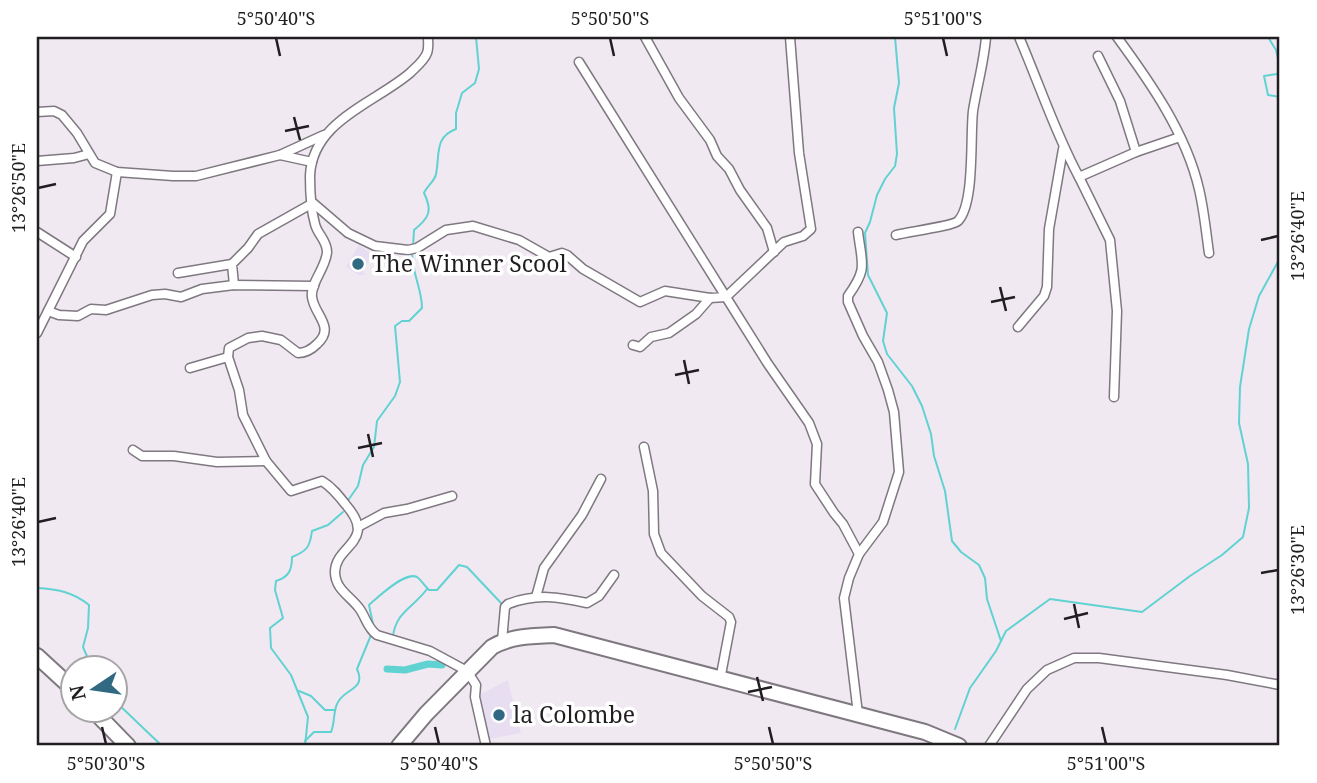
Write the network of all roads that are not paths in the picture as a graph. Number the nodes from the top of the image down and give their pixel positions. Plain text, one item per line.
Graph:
1 (428, 37) edge
2 (645, 37) edge
3 (790, 37) edge
4 (986, 37) edge
5 (1019, 37) edge
6 (1117, 37) edge
7 (1098, 56) dead end
8 (579, 62) dead end
9 (37, 112) edge
10 (325, 135) junction
11 (1180, 137) junction
12 (1063, 149) junction
13 (1136, 152) junction
14 (89, 154) junction
15 (280, 155) junction
16 (37, 161) edge
17 (312, 162) junction
18 (117, 172) junction
19 (1079, 177) junction
20 (313, 203) junction
21 (37, 232) edge
22 (858, 232) dead end
23 (896, 235) dead end
24 (775, 252) junction
25 (1209, 253) dead end
26 (76, 257) junction
27 (232, 264) junction
28 (178, 274) dead end
29 (234, 285) junction
30 (314, 286) junction
31 (726, 297) junction
32 (710, 298) junction
33 (48, 311) junction
34 (1018, 327) dead end
35 (37, 333) edge
36 (633, 345) dead end
37 (228, 357) junction
38 (190, 368) dead end
39 (1114, 397) dead end
40 (643, 447) dead end
41 (133, 450) dead end
42 (266, 461) junction
43 (601, 479) dead end
44 (452, 496) dead end
45 (358, 527) junction
46 (859, 554) junction
47 (614, 575) dead end
48 (536, 597) junction
49 (502, 641) junction
50 (37, 656) edge
51 (467, 671) junction
52 (60, 677) edge
53 (720, 680) junction
54 (1280, 685) edge
55 (858, 714) junction
56 (107, 724) edge
57 (925, 739) edge
58 (128, 746) edge
59 (399, 746) edge
60 (486, 746) edge
61 (959, 746) edge
62 (989, 746) edge

1 - 10 street
2 - 24 street
3 - 24 street
4 - 23 street
5 - 12 street
6 - 11 street
7 - 13 street
8 - 31 street
9 - 14 street
10 - 15 street
10 - 17 street
11 - 13 street
11 - 25 street
12 - 19 street
12 - 34 street
13 - 19 street
14 - 16 street
14 - 18 street
15 - 17 street
15 - 18 street
17 - 20 street
18 - 26 street
19 - 39 street
20 - 27 street
20 - 30 street
20 - 32 street
21 - 26 street
22 - 46 street
24 - 31 street
26 - 33 street
27 - 28 street
27 - 29 street
29 - 30 street
29 - 33 street
30 - 37 street
31 - 32 street
31 - 46 street
32 - 36 street
33 - 35 street
37 - 38 street
37 - 42 street
40 - 53 street
41 - 42 street
42 - 45 street
43 - 48 street
44 - 45 street
45 - 51 street
46 - 55 street
47 - 48 street
48 - 49 street
49 - 51 highway
49 - 53 highway
50 - 52 highway
51 - 59 highway
51 - 60 street
53 - 55 highway
54 - 62 street
55 - 57 highway
56 - 58 highway
57 - 61 highway

